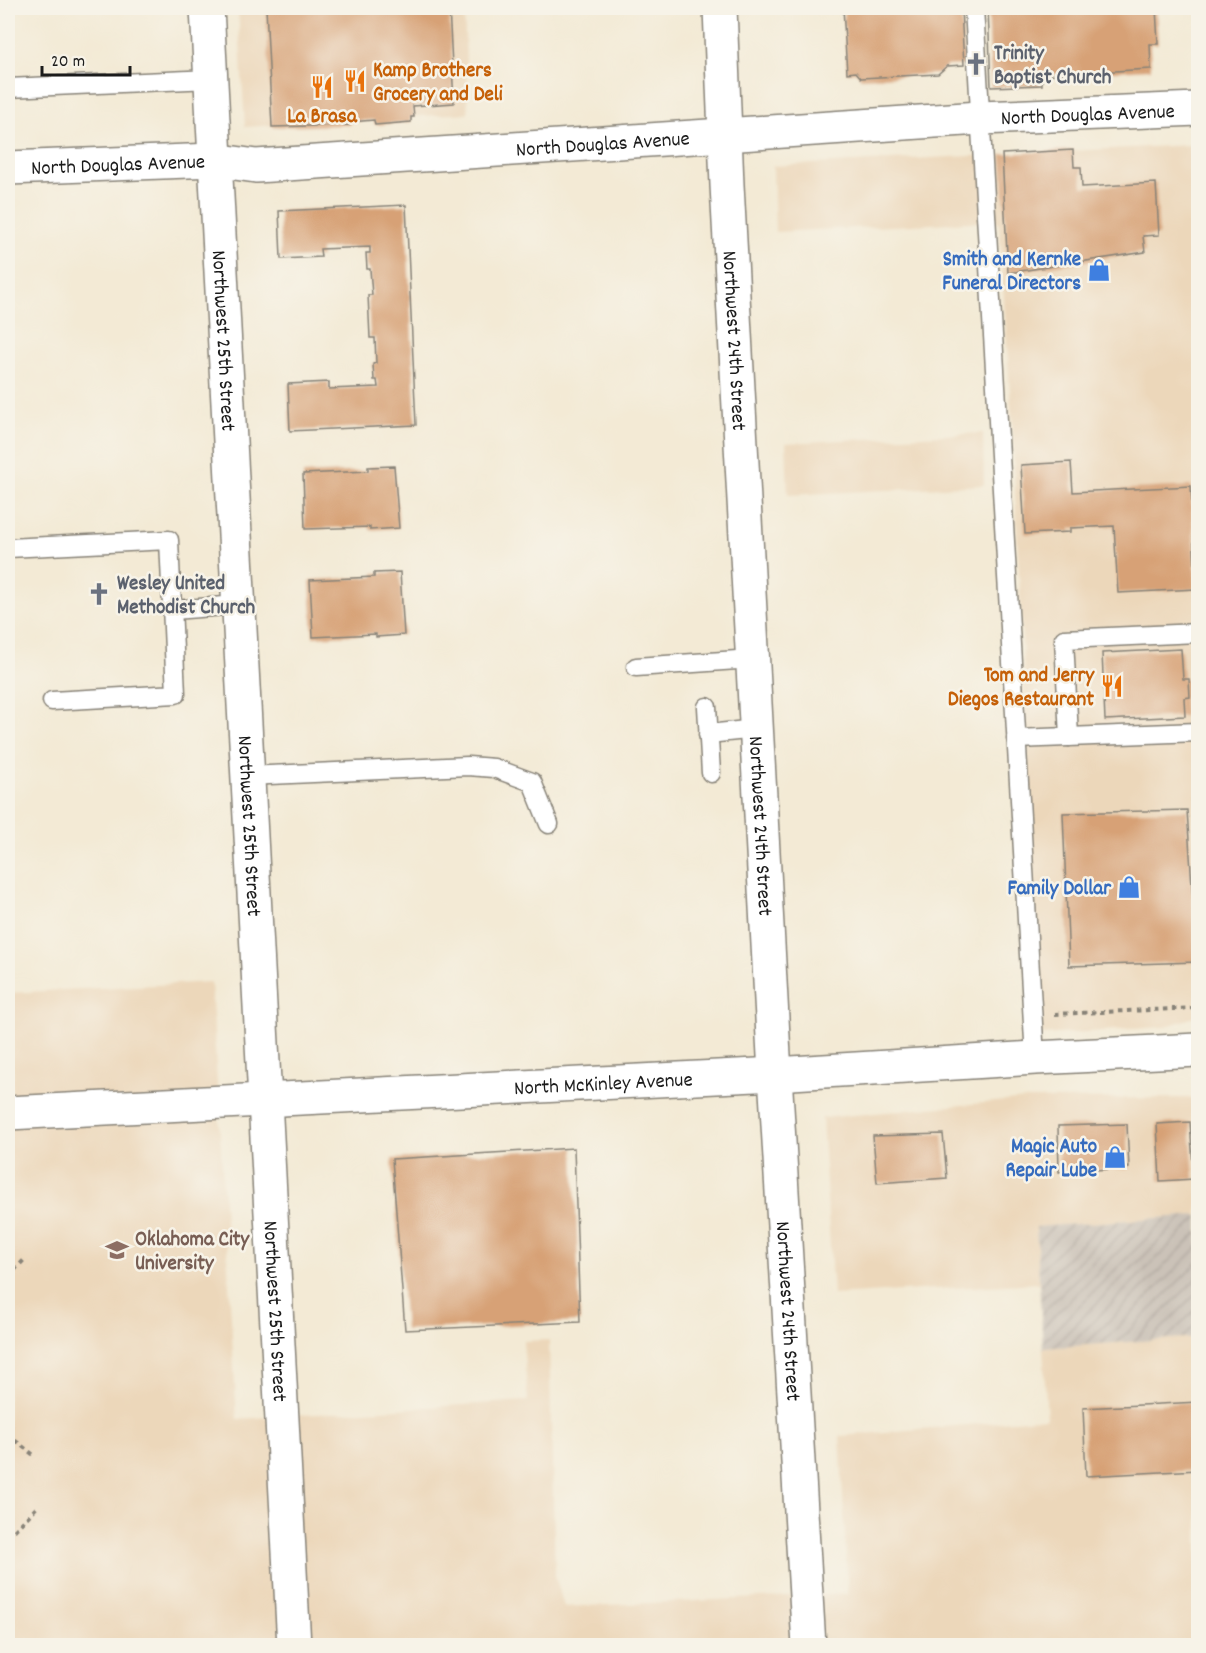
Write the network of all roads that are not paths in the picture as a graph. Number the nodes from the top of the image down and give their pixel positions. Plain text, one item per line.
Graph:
1 (207, 8) edge
2 (720, 8) edge
3 (974, 8) edge
4 (210, 79) junction
5 (8, 88) edge
6 (1198, 109) edge
7 (980, 118) junction
8 (726, 136) junction
9 (214, 160) junction
10 (8, 168) edge
11 (8, 548) edge
12 (238, 605) junction
13 (173, 610) junction
14 (1198, 633) edge
15 (752, 659) junction
16 (636, 667) dead end
17 (52, 701) dead end
18 (707, 707) dead end
19 (756, 729) junction
20 (1198, 732) edge
21 (708, 734) junction
22 (1069, 736) junction
23 (1016, 738) junction
24 (711, 773) dead end
25 (248, 776) junction
26 (549, 824) dead end
27 (1198, 1050) edge
28 (1035, 1058) junction
29 (775, 1074) junction
30 (264, 1099) junction
31 (8, 1113) edge
32 (294, 1646) edge
33 (808, 1646) edge

1 - 4 street, Northwest 25th Street
2 - 8 street, Northwest 24th Street
3 - 7 lane
4 - 5 lane
4 - 9 street, Northwest 25th Street
6 - 7 street, North Douglas Avenue
7 - 8 street, North Douglas Avenue
7 - 23 lane
8 - 9 street, North Douglas Avenue
8 - 15 street, Northwest 24th Street
9 - 10 street, North Douglas Avenue
9 - 12 street, Northwest 25th Street
11 - 13 lane
12 - 13 lane
12 - 25 street, Northwest 25th Street
13 - 17 lane
14 - 22 lane
15 - 16 lane
15 - 19 street, Northwest 24th Street
18 - 21 lane
19 - 21 lane
19 - 29 street, Northwest 24th Street
20 - 22 lane
21 - 24 lane
22 - 23 lane
23 - 28 lane
25 - 26 lane
25 - 30 street, Northwest 25th Street
27 - 28 street, North McKinley Avenue
28 - 29 street, North McKinley Avenue
29 - 30 street, North McKinley Avenue
29 - 33 street, Northwest 24th Street
30 - 31 street, North McKinley Avenue
30 - 32 street, Northwest 25th Street

